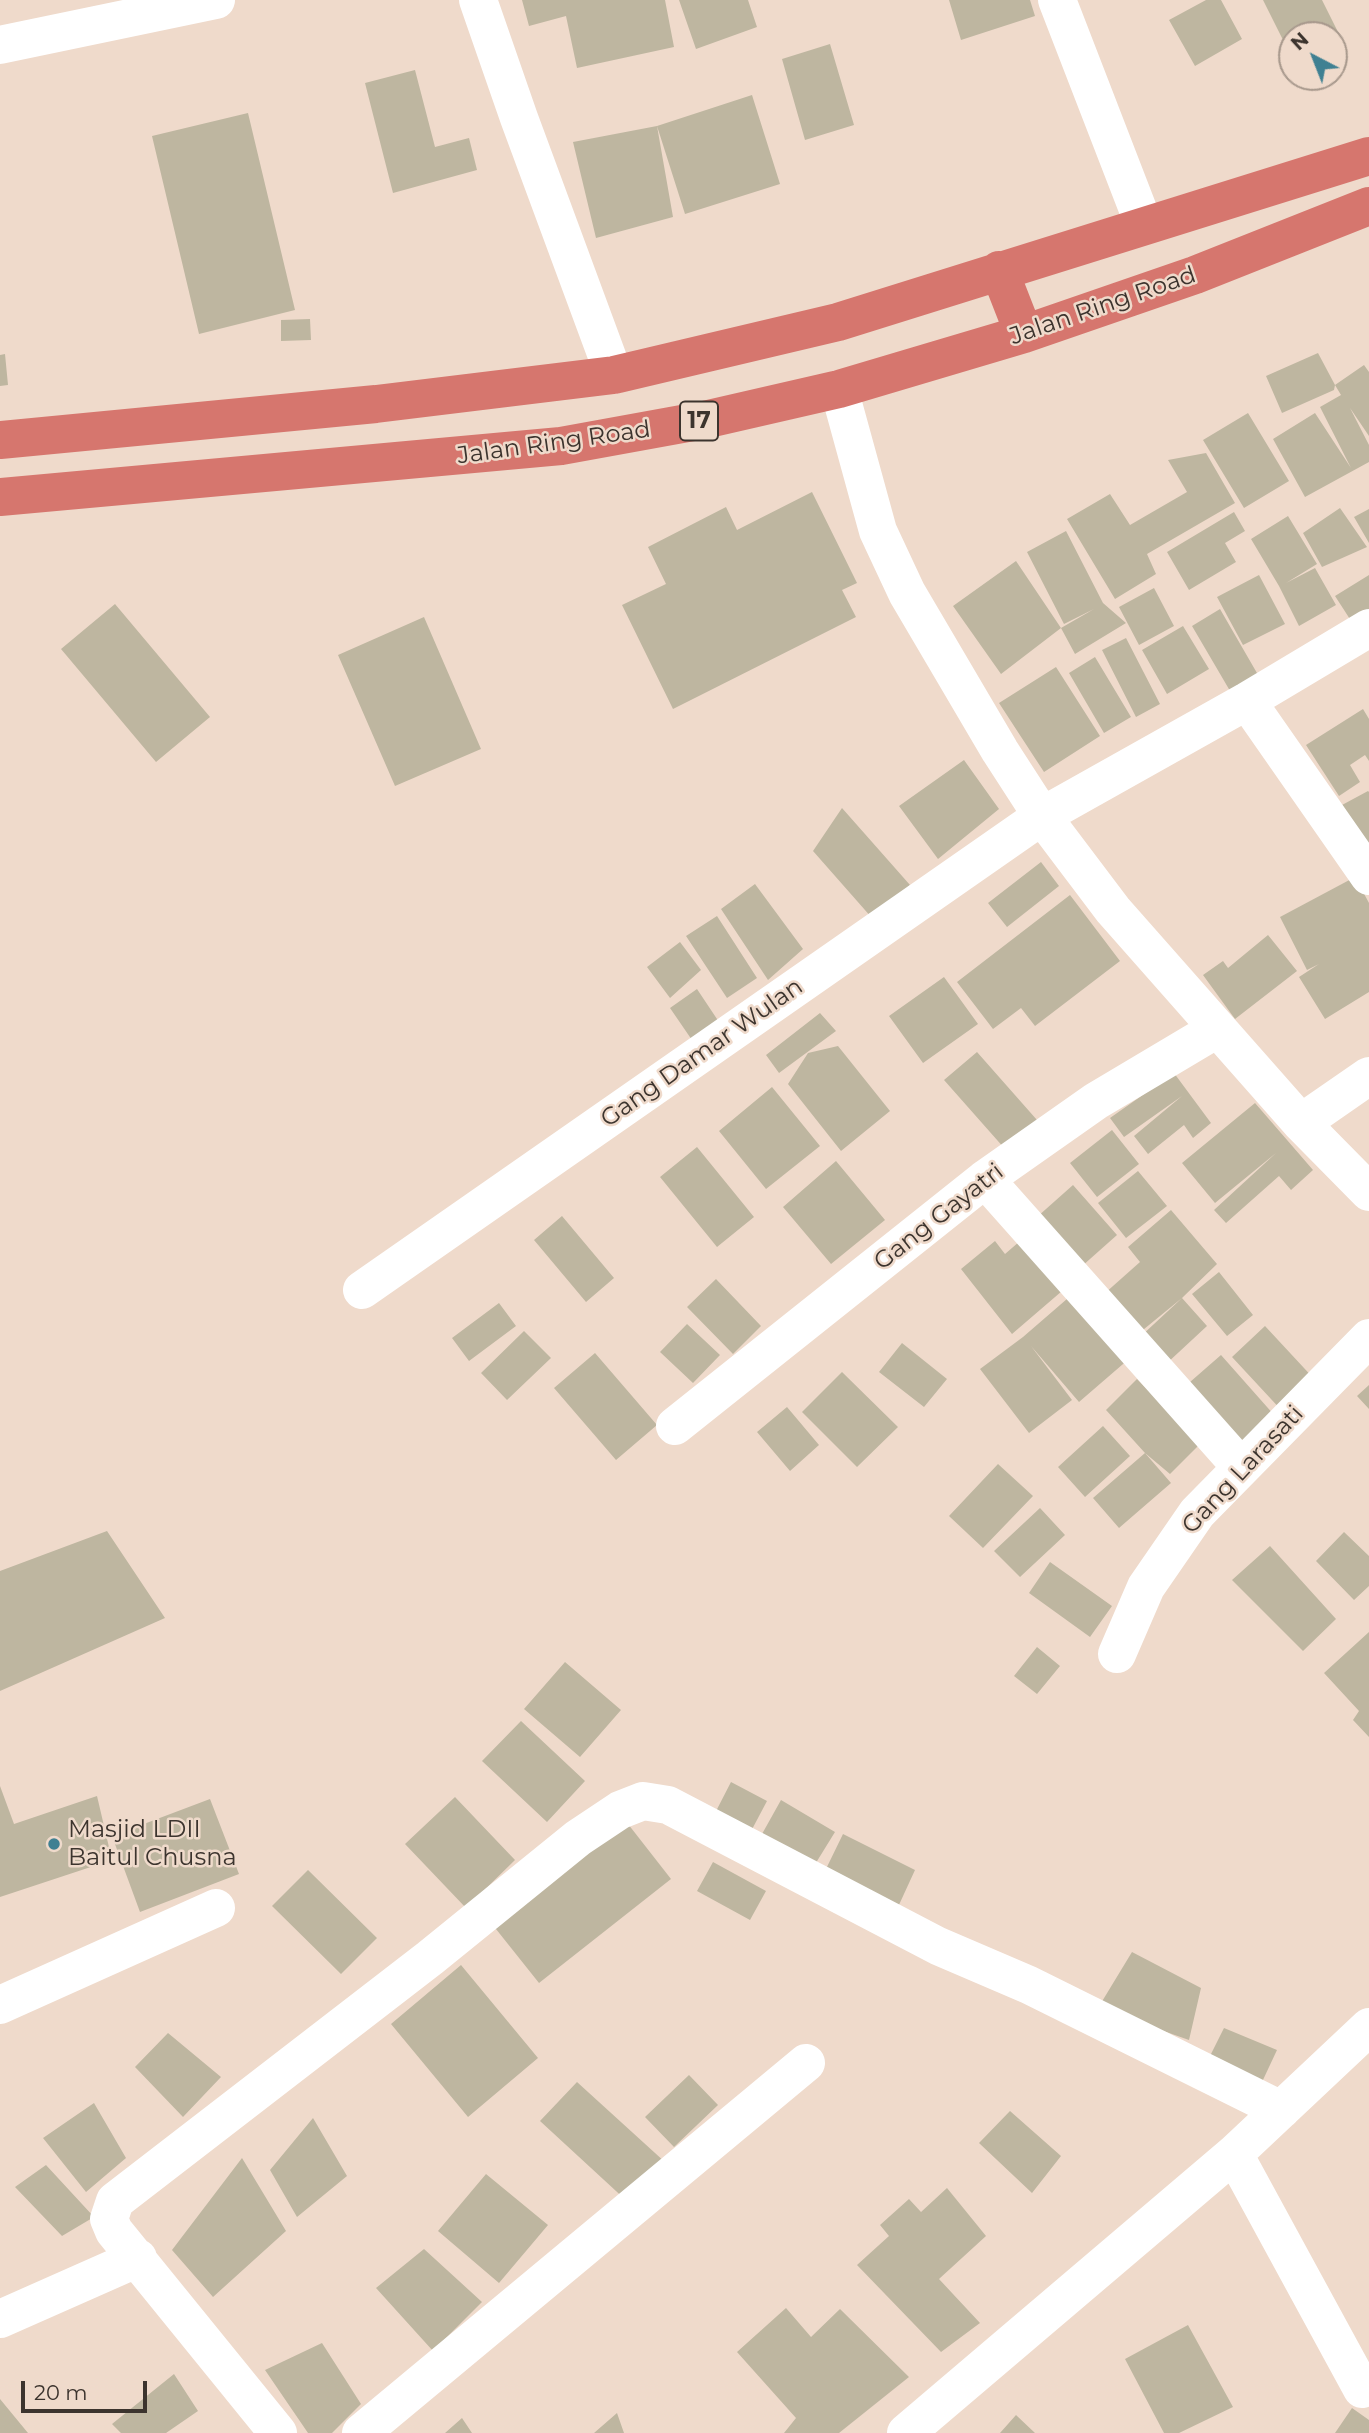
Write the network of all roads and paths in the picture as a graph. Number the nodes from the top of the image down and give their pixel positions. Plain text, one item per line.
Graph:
1 (216, 0) edge
2 (478, 0) edge
3 (1058, 0) edge
4 (0, 45) edge
5 (1369, 156) edge
6 (1369, 206) edge
7 (1144, 225) junction
8 (999, 270) junction
9 (1024, 334) junction
10 (614, 375) junction
11 (839, 389) junction
12 (0, 440) edge
13 (0, 497) edge
14 (1369, 628) edge
15 (1247, 701) junction
16 (1042, 816) junction
17 (1369, 876) edge
18 (1217, 1029) junction
19 (1369, 1076) edge
20 (1301, 1122) junction
21 (985, 1179) junction
22 (1369, 1192) edge
23 (362, 1290) dead end
24 (1369, 1338) edge
25 (675, 1426) dead end
26 (1241, 1467) junction
27 (1117, 1654) dead end
28 (216, 1908) dead end
29 (0, 2005) edge
30 (1369, 2027) edge
31 (806, 2063) dead end
32 (1281, 2110) junction
33 (1234, 2154) junction
34 (138, 2258) junction
35 (0, 2319) edge
36 (1362, 2389) dead end
37 (278, 2433) edge
38 (361, 2433) edge
39 (906, 2433) edge

1 - 4 street
2 - 10 street
3 - 7 street
5 - 7 highway
6 - 9 highway, Jalan Ring Road / 17
7 - 8 highway
8 - 9 highway
8 - 10 highway
9 - 11 highway, Jalan Ring Road / 17
10 - 12 highway
11 - 13 highway, Jalan Ring Road / 17
11 - 16 street
14 - 15 street, Gang Damar Wulan
15 - 16 street, Gang Damar Wulan
15 - 17 street
16 - 18 street
16 - 23 street, Gang Damar Wulan
18 - 20 street
18 - 21 street, Gang Gayatri
19 - 20 street
20 - 22 street
21 - 25 street, Gang Gayatri
21 - 26 street
24 - 26 street, Gang Larasati
26 - 27 street, Gang Larasati
28 - 29 street
30 - 32 street
31 - 38 street
32 - 33 street
32 - 34 street
33 - 36 street
33 - 39 street
34 - 35 street
34 - 37 street

